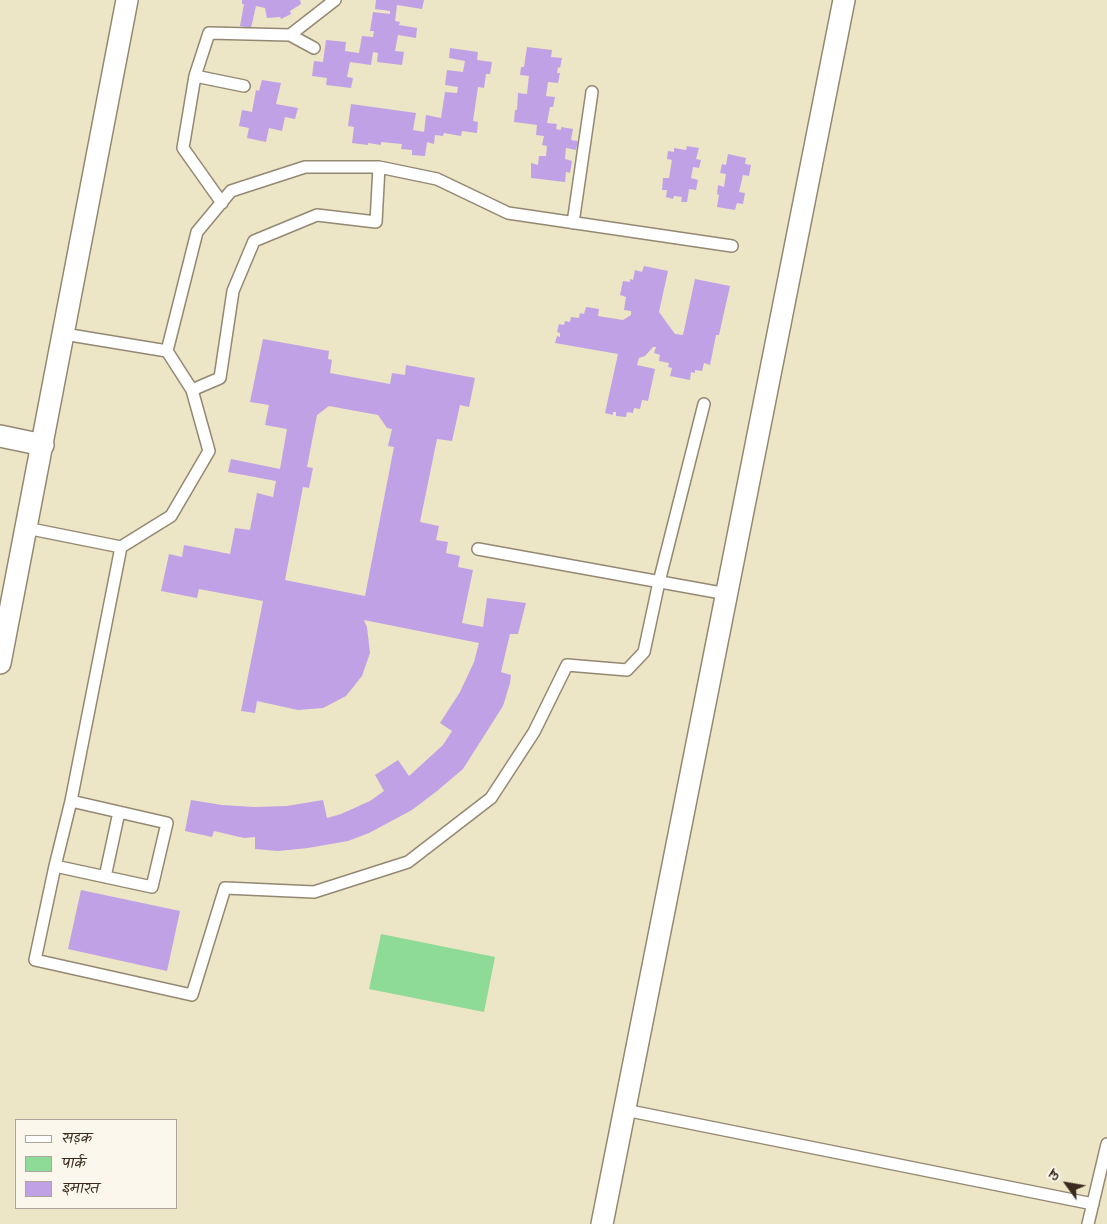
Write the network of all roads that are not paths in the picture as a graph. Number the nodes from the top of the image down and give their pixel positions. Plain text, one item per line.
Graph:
1 (128, 0) edge
2 (335, 0) edge
3 (844, 0) edge
4 (290, 35) junction
5 (314, 48) dead end
6 (195, 76) junction
7 (244, 86) dead end
8 (592, 92) dead end
9 (379, 167) junction
10 (222, 203) junction
11 (573, 223) junction
12 (732, 246) dead end
13 (64, 334) junction
14 (166, 351) junction
15 (192, 390) junction
16 (704, 404) dead end
17 (0, 436) edge
18 (43, 445) junction
19 (26, 528) junction
20 (122, 547) junction
21 (478, 549) dead end
22 (659, 582) junction
23 (727, 594) junction
24 (0, 663) edge
25 (71, 801) junction
26 (119, 812) junction
27 (55, 866) junction
28 (105, 877) junction
29 (625, 1110) junction
30 (1107, 1144) edge
31 (1094, 1204) junction
32 (602, 1224) edge
33 (1088, 1224) edge

1 - 13 street
2 - 4 lane
3 - 23 street
4 - 5 lane
4 - 6 lane
6 - 7 lane
6 - 10 lane
8 - 11 lane
9 - 10 lane
9 - 11 lane
9 - 15 lane
10 - 14 lane
11 - 12 lane
13 - 14 lane
13 - 18 street
14 - 15 lane
15 - 20 lane
16 - 22 lane
17 - 18 street
18 - 19 street
19 - 20 lane
19 - 24 street
20 - 25 lane
21 - 22 lane
22 - 23 lane
22 - 27 lane
23 - 29 street
25 - 26 lane
25 - 27 lane
26 - 28 lane
26 - 28 lane
27 - 28 lane
29 - 31 lane
29 - 32 street
30 - 31 lane
31 - 33 lane

